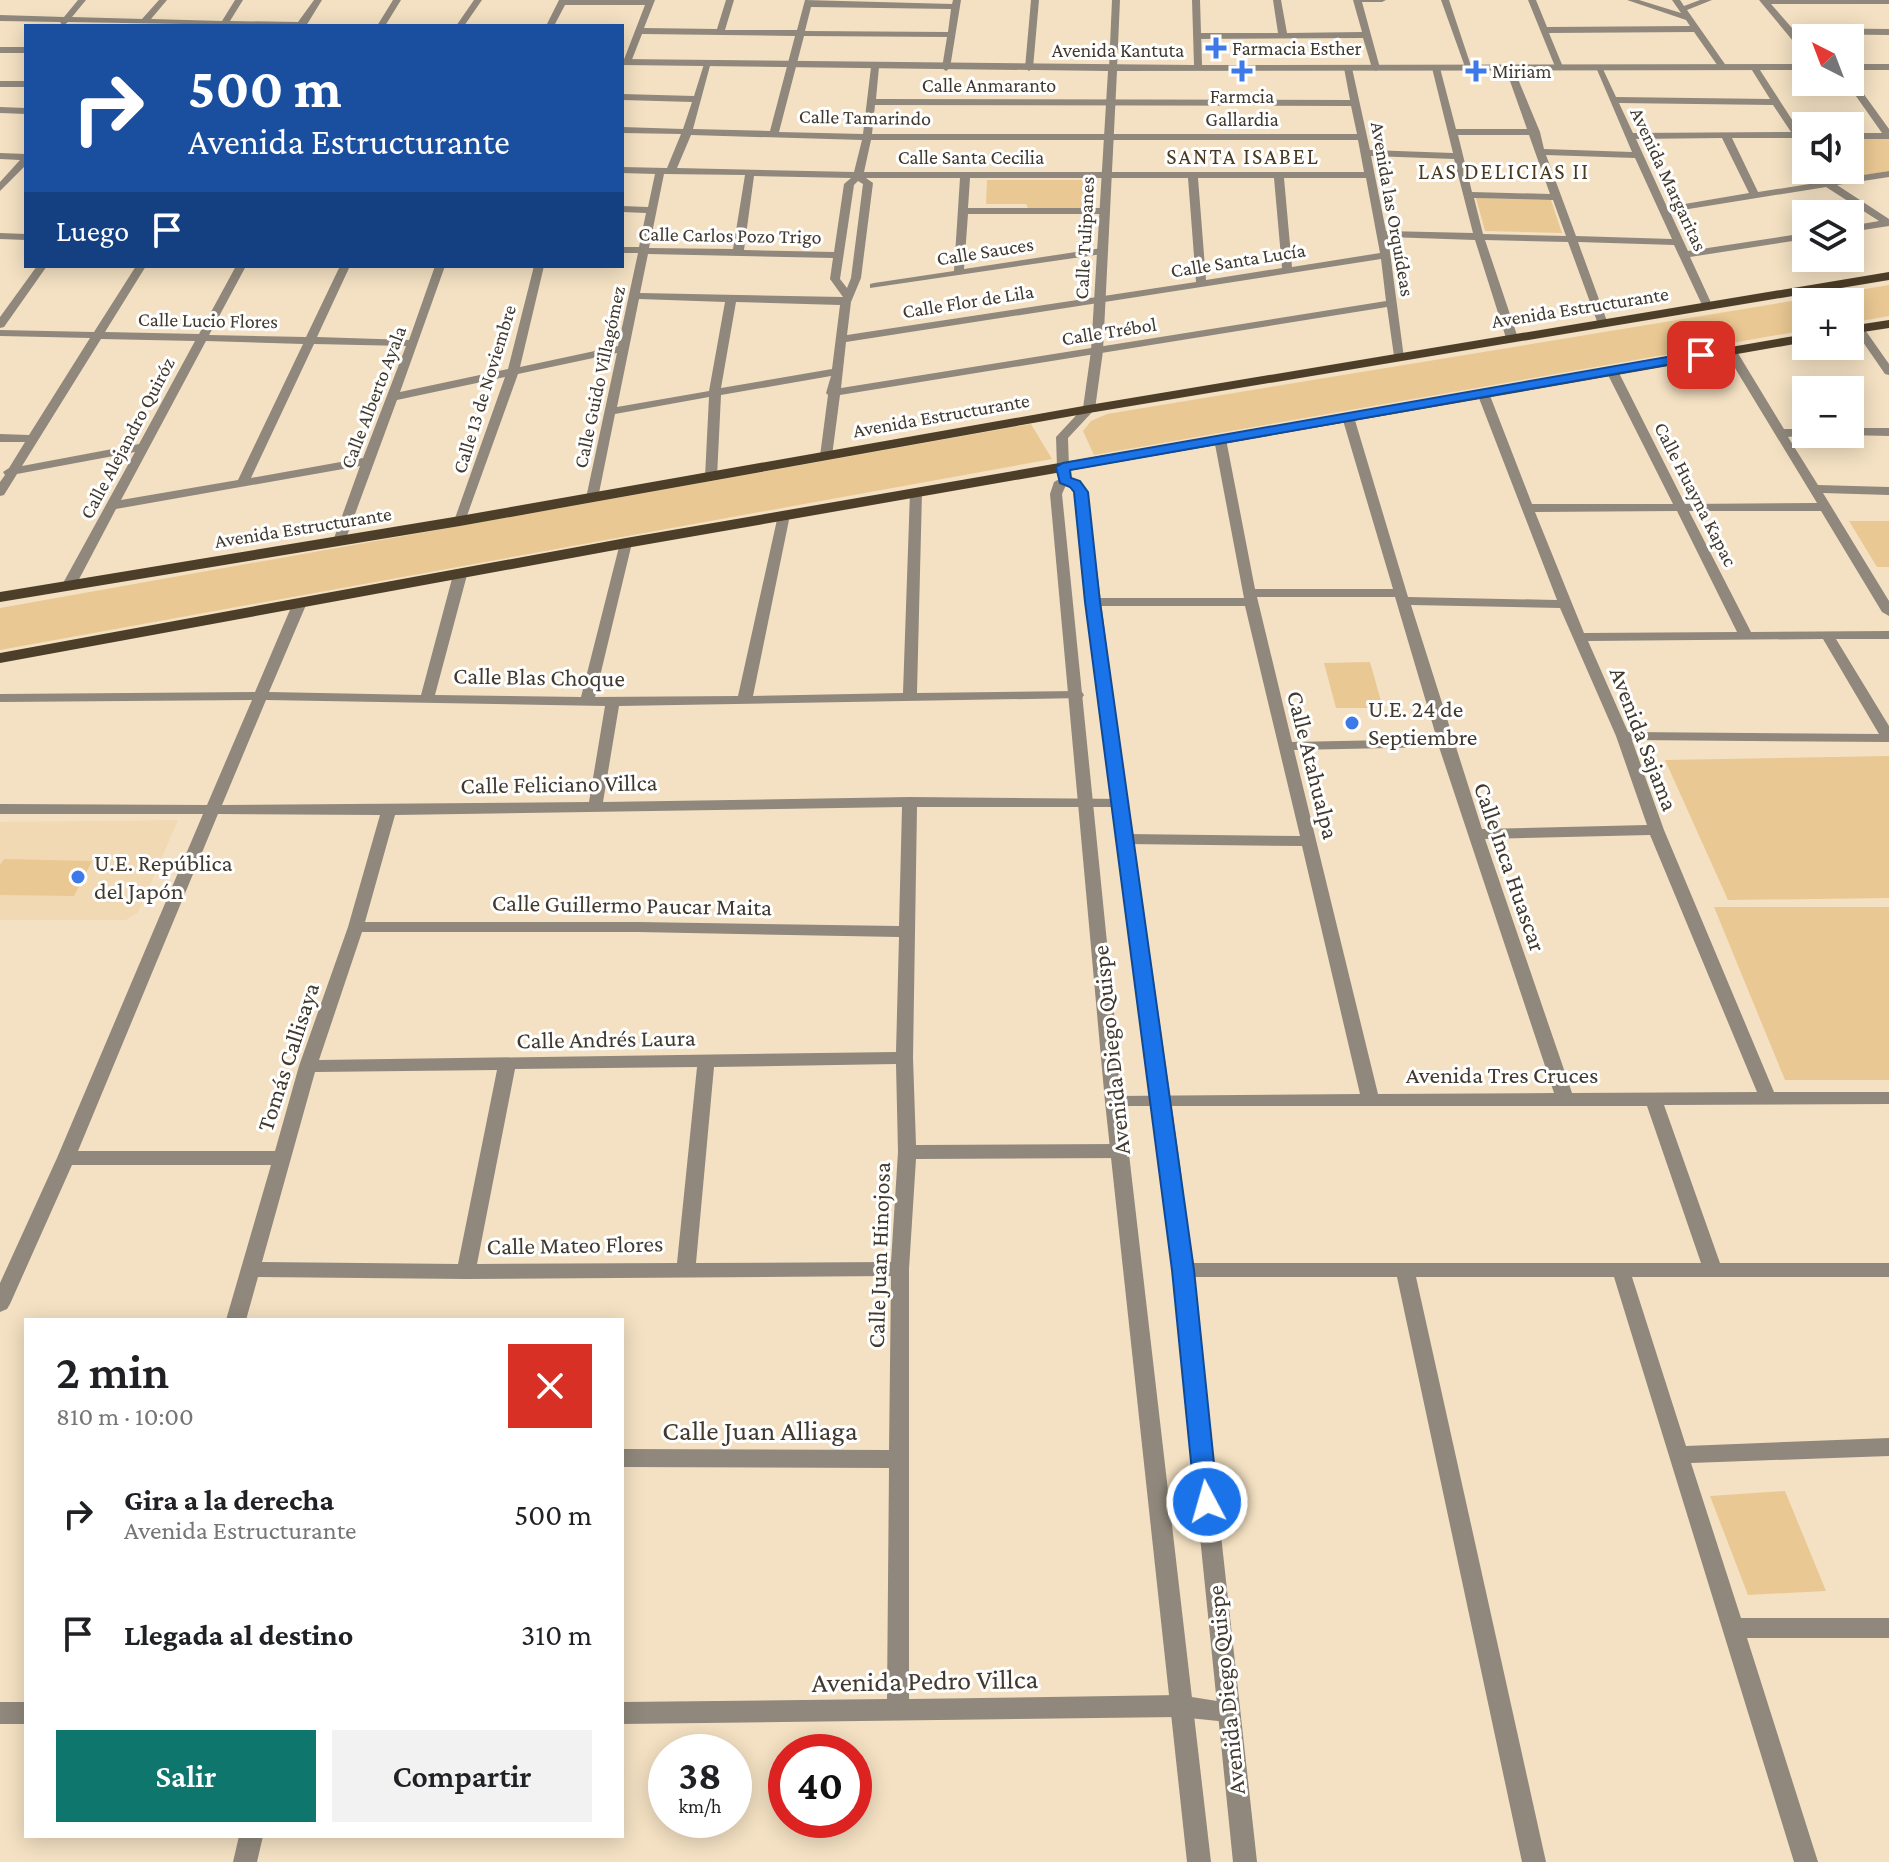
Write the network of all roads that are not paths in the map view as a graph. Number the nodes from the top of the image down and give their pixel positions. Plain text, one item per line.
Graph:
1 (82, 0) edge
2 (163, 0) edge
3 (239, 0) edge
4 (318, 0) edge
5 (397, 0) edge
6 (478, 0) edge
7 (730, 0) edge
8 (1035, 0) edge
9 (1116, 0) edge
10 (1196, 0) edge
11 (1277, 0) edge
12 (1357, 0) edge
13 (1382, 0) edge
14 (1445, 0) edge
15 (1532, 0) edge
16 (1631, 0) edge
17 (1708, 0) edge
18 (563, 1) edge
19 (1764, 1) edge
20 (1837, 1) edge
21 (651, 2) edge
22 (809, 2) edge
23 (1889, 2) edge
24 (956, 4) edge
25 (1679, 4) edge
26 (0, 18) edge
27 (1688, 18) junction
28 (145, 21) junction
29 (63, 23) edge
30 (224, 24) joint
31 (302, 24) edge
32 (382, 24) edge
33 (461, 24) edge
34 (551, 24) edge
35 (1696, 29) junction
36 (1544, 30) junction
37 (641, 31) junction
38 (1790, 31) junction
39 (720, 32) junction
40 (1889, 32) edge
41 (801, 33) junction
42 (1792, 34) edge
43 (951, 35) junction
44 (1283, 35) junction
45 (1366, 35) junction
46 (1197, 36) junction
47 (0, 50) edge
48 (24, 50) edge
49 (624, 62) edge
50 (708, 64) junction
51 (793, 65) junction
52 (875, 67) junction
53 (1198, 67) junction
54 (1469, 67) junction
55 (1509, 67) junction
56 (1559, 67) junction
57 (1598, 67) junction
58 (1723, 67) junction
59 (1754, 67) junction
60 (1792, 67) edge
61 (1864, 67) edge
62 (1889, 67) edge
63 (946, 68) junction
64 (1029, 68) junction
65 (1113, 68) junction
66 (1348, 68) junction
67 (1376, 68) junction
68 (1436, 68) junction
69 (0, 84) edge
70 (24, 84) edge
71 (1861, 96) edge
72 (624, 97) edge
73 (696, 99) junction
74 (1613, 100) junction
75 (869, 102) junction
76 (1775, 102) junction
77 (1110, 103) junction
78 (1356, 103) junction
79 (0, 110) edge
80 (24, 111) edge
81 (1792, 123) edge
82 (624, 130) edge
83 (687, 132) junction
84 (1451, 132) junction
85 (1535, 132) junction
86 (774, 134) junction
87 (1792, 135) edge
88 (1630, 136) junction
89 (1726, 136) junction
90 (1864, 136) edge
91 (1889, 136) edge
92 (867, 137) junction
93 (1107, 137) junction
94 (1363, 137) junction
95 (1542, 152) junction
96 (1365, 153) junction
97 (1639, 155) junction
98 (0, 156) edge
99 (24, 156) edge
100 (1456, 156) junction
101 (24, 158) edge
102 (624, 170) edge
103 (666, 171) junction
104 (750, 173) junction
105 (1889, 174) edge
106 (965, 175) junction
107 (1106, 175) junction
108 (1193, 175) junction
109 (1279, 175) junction
110 (1368, 175) junction
111 (858, 176) junction
112 (1864, 178) edge
113 (1828, 184) joint
114 (0, 188) edge
115 (1468, 195) junction
116 (1755, 195) junction
117 (1558, 197) junction
118 (624, 209) edge
119 (651, 210) junction
120 (1664, 210) junction
121 (962, 211) junction
122 (1103, 211) junction
123 (1889, 222) edge
124 (1864, 226) edge
125 (1382, 234) junction
126 (0, 236) edge
127 (24, 237) edge
128 (1479, 237) junction
129 (1792, 238) edge
130 (1570, 239) junction
131 (1679, 242) junction
132 (624, 250) edge
133 (644, 251) junction
134 (1102, 251) junction
135 (738, 253) junction
136 (838, 255) junction
137 (1685, 255) junction
138 (1383, 256) junction
139 (41, 268) edge
140 (140, 268) edge
141 (240, 268) edge
142 (344, 268) edge
143 (439, 268) edge
144 (539, 268) edge
145 (1287, 271) junction
146 (959, 273) junction
147 (1889, 276) edge
148 (1201, 284) junction
149 (874, 286) dead end
150 (633, 296) junction
151 (1099, 298) junction
152 (847, 299) junction
153 (731, 300) junction
154 (1392, 303) junction
155 (1708, 307) junction
156 (1603, 324) junction
157 (1889, 324) edge
158 (0, 325) edge
159 (1864, 328) edge
160 (0, 333) edge
161 (98, 335) junction
162 (202, 338) junction
163 (1512, 338) junction
164 (843, 339) junction
165 (309, 340) junction
166 (1792, 340) edge
167 (1864, 342) edge
168 (414, 343) junction
169 (623, 348) junction
170 (1730, 350) junction
171 (1097, 351) junction
172 (1400, 356) junction
173 (513, 371) junction
174 (837, 371) junction
175 (1612, 371) junction
176 (1889, 372) edge
177 (715, 391) junction
178 (832, 393) junction
179 (1483, 393) junction
180 (395, 397) junction
181 (1089, 409) junction
182 (609, 412) junction
183 (1348, 417) junction
184 (1864, 432) edge
185 (1889, 432) edge
186 (1781, 433) junction
187 (1792, 433) edge
188 (0, 438) edge
189 (32, 439) junction
190 (1220, 439) junction
191 (144, 447) junction
192 (826, 456) junction
193 (367, 461) junction
194 (7, 472) edge
195 (1064, 473) junction
196 (711, 477) junction
197 (243, 482) junction
198 (1816, 489) junction
199 (1889, 491) edge
200 (0, 492) edge
201 (916, 492) junction
202 (592, 498) junction
203 (110, 506) junction
204 (1824, 507) junction
205 (1530, 508) junction
206 (1680, 509) junction
207 (784, 515) junction
208 (460, 521) junction
209 (339, 541) junction
210 (626, 543) junction
211 (460, 575) junction
212 (69, 585) junction
213 (0, 597) edge
214 (1401, 597) junction
215 (1250, 598) junction
216 (1093, 602) junction
217 (1565, 604) junction
218 (299, 605) junction
219 (1889, 612) edge
220 (1826, 634) junction
221 (1889, 635) edge
222 (1746, 636) junction
223 (1580, 637) junction
224 (0, 658) edge
225 (1077, 695) junction
226 (260, 696) junction
227 (910, 696) junction
228 (427, 697) junction
229 (0, 698) edge
230 (745, 698) junction
231 (587, 701) junction
232 (613, 702) junction
233 (1623, 736) junction
234 (1889, 738) edge
235 (1445, 743) junction
236 (1286, 746) junction
237 (910, 802) junction
238 (1088, 802) junction
239 (1119, 802) junction
240 (595, 808) junction
241 (0, 809) edge
242 (213, 810) junction
243 (389, 810) junction
244 (1656, 830) junction
245 (1476, 834) junction
246 (1126, 839) junction
247 (1309, 841) junction
248 (356, 927) junction
249 (907, 932) junction
250 (904, 1058) junction
251 (706, 1062) junction
252 (507, 1064) junction
253 (308, 1066) junction
254 (1653, 1098) junction
255 (1889, 1098) edge
256 (1370, 1099) junction
257 (1565, 1099) junction
258 (1768, 1099) junction
259 (1161, 1100) junction
260 (1114, 1102) junction
261 (1122, 1151) junction
262 (907, 1152) junction
263 (66, 1158) junction
264 (281, 1158) junction
265 (9, 1263) edge
266 (250, 1269) junction
267 (900, 1269) junction
268 (1713, 1269) junction
269 (686, 1270) junction
270 (1183, 1270) junction
271 (1889, 1270) edge
272 (1405, 1271) junction
273 (1621, 1271) junction
274 (466, 1272) junction
275 (0, 1304) edge
276 (237, 1318) edge
277 (1889, 1447) edge
278 (1677, 1455) junction
279 (624, 1458) edge
280 (898, 1459) junction
281 (1732, 1628) junction
282 (1889, 1628) edge
283 (1179, 1706) junction
284 (898, 1710) junction
285 (1228, 1711) junction
286 (0, 1713) edge
287 (24, 1713) edge
288 (624, 1713) edge
289 (251, 1838) edge
290 (245, 1862) edge
291 (1199, 1862) edge
292 (1245, 1862) edge
293 (1534, 1862) edge
294 (1806, 1862) edge

1 - 29 street
2 - 28 street
3 - 30 street
4 - 31 street
5 - 32 street
6 - 33 street
7 - 39 street
8 - 64 street
9 - 65 street, Calle Tulipanes
10 - 46 street
11 - 44 street
12 - 13 street
12 - 45 street
14 - 54 street
15 - 36 street
16 - 27 street
17 - 25 street
18 - 21 street
18 - 34 street
19 - 20 street
19 - 38 street
20 - 23 street
21 - 37 street
22 - 24 street
22 - 41 street
24 - 43 street
25 - 27 street
26 - 29 street
27 - 35 street
28 - 29 street
28 - 30 street
35 - 36 street
35 - 58 street
36 - 56 street
37 - 39 street
37 - 49 street
38 - 40 street
38 - 42 street
39 - 41 street
41 - 43 street
41 - 51 street
43 - 63 street
44 - 45 street
44 - 46 street
45 - 67 street
46 - 53 street
47 - 48 street
49 - 50 street, Avenida Kantuta
50 - 51 street, Avenida Kantuta
50 - 73 street, Calle Guido Villagómez
51 - 52 street, Avenida Kantuta
51 - 86 street
52 - 63 street, Avenida Kantuta
52 - 75 street
53 - 65 street, Avenida Kantuta
53 - 66 street, Avenida Kantuta
54 - 55 street, Avenida Kantuta
54 - 68 street, Avenida Kantuta
55 - 56 street, Avenida Kantuta
55 - 85 street
56 - 57 street, Avenida Kantuta
57 - 58 street, Avenida Kantuta
57 - 74 street, Avenida Margaritas
58 - 59 street, Avenida Kantuta
59 - 60 street, Avenida Kantuta
59 - 76 street
61 - 62 street
63 - 64 street, Avenida Kantuta
64 - 65 street, Avenida Kantuta
65 - 77 street, Calle Tulipanes
66 - 67 street, Avenida Kantuta
66 - 78 street, Avenida las Orquídeas
67 - 68 street, Avenida Kantuta
68 - 84 street
69 - 70 street
71 - 91 street
72 - 73 street
73 - 83 street, Calle Guido Villagómez
74 - 76 street
74 - 88 street, Avenida Margaritas
75 - 77 street, Calle Anmaranto
75 - 92 street
76 - 81 street
77 - 78 street, Calle Anmaranto
77 - 93 street, Calle Tulipanes
78 - 94 street, Avenida las Orquídeas
79 - 80 street
82 - 83 street, Calle Tamarindo
83 - 86 street, Calle Tamarindo
83 - 103 street, Calle Guido Villagómez
84 - 85 street
84 - 100 street
85 - 95 street
86 - 92 street, Calle Tamarindo
87 - 89 street
88 - 89 street
88 - 97 street, Avenida Margaritas
89 - 116 street
90 - 91 street
92 - 93 street, Calle Tamarindo
92 - 111 street
93 - 94 street, Calle Tamarindo
93 - 107 street, Calle Tulipanes
94 - 96 street, Avenida las Orquídeas
95 - 97 street
95 - 117 street
96 - 100 street
96 - 110 street, Avenida las Orquídeas
97 - 120 street, Avenida Margaritas
98 - 99 street
100 - 115 street
101 - 114 street
102 - 103 street, Calle Santa Cecilia
103 - 104 street, Calle Santa Cecilia
103 - 119 street, Calle Guido Villagómez
104 - 111 street, Calle Santa Cecilia
104 - 135 street
105 - 112 street
106 - 107 street, Calle Santa Cecilia
106 - 111 street, Calle Santa Cecilia
106 - 121 street
107 - 108 street, Calle Santa Cecilia
107 - 122 street, Calle Tulipanes
108 - 109 street, Calle Santa Cecilia
108 - 148 street
109 - 110 street, Calle Santa Cecilia
109 - 145 street
110 - 125 street, Avenida las Orquídeas
111 - 136 street
111 - 152 street
113 - 116 street
113 - 123 street
115 - 117 street
115 - 128 street
116 - 120 street
117 - 130 street
118 - 119 street
119 - 133 street, Calle Guido Villagómez
120 - 131 street, Avenida Margaritas
121 - 122 street
121 - 146 street
122 - 134 street, Calle Tulipanes
123 - 124 street
125 - 128 street
125 - 138 street, Avenida las Orquídeas
126 - 127 street
128 - 130 street
128 - 163 street
129 - 137 street
130 - 131 street
130 - 156 street
131 - 137 street, Avenida Margaritas
132 - 133 street, Calle Carlos Pozo Trigo
133 - 135 street, Calle Carlos Pozo Trigo
133 - 150 street, Calle Guido Villagómez
134 - 146 street, Calle Sauces
134 - 151 street, Calle Tulipanes
135 - 136 street, Calle Carlos Pozo Trigo
136 - 152 street
137 - 155 street, Avenida Margaritas
138 - 145 street, Calle Santa Lucía
138 - 154 street, Avenida las Orquídeas
139 - 158 street
140 - 161 street
141 - 162 street, Calle Alejandro Quiróz
142 - 165 street
143 - 168 street, Calle Alberto Ayala
144 - 173 street, Calle 13 de Noviembre
145 - 148 street, Calle Santa Lucía
146 - 149 street, Calle Sauces
147 - 155 main road, Avenida Estructurante
148 - 151 street, Calle Santa Lucía
150 - 153 street
150 - 169 street, Calle Guido Villagómez
151 - 164 street, Calle Flor de Lila
151 - 171 street, Calle Tulipanes
152 - 153 street
152 - 164 street
153 - 177 street
154 - 171 street, Calle Trébol
154 - 172 street, Avenida las Orquídeas
155 - 156 main road, Avenida Estructurante
156 - 163 main road, Avenida Estructurante
157 - 159 main road
160 - 161 street, Calle Lucio Flores
161 - 162 street, Calle Lucio Flores
161 - 189 street
162 - 165 street, Calle Lucio Flores
162 - 191 street, Calle Alejandro Quiróz
163 - 172 main road, Avenida Estructurante
164 - 174 street
165 - 168 street, Calle Lucio Flores
165 - 197 street
166 - 170 main road
167 - 176 street
168 - 180 street, Calle Alberto Ayala
169 - 173 street
169 - 182 street, Calle Guido Villagómez
170 - 175 main road
170 - 186 street
171 - 178 street, Calle Trébol
171 - 181 street, Calle Tulipanes
172 - 181 main road, Avenida Estructurante
173 - 180 street
173 - 208 street, Calle 13 de Noviembre
174 - 177 street
174 - 178 street
175 - 179 main road
175 - 206 street, Calle Huayna Kapac
177 - 182 street
177 - 196 street
178 - 192 street
179 - 183 main road
179 - 205 street, Avenida Sajama
180 - 193 street, Calle Alberto Ayala
181 - 192 main road, Avenida Estructurante
181 - 195 street, Avenida Diego Quispe
182 - 202 street, Calle Guido Villagómez
183 - 190 main road
183 - 214 street, Calle Inca Huascar
184 - 185 street
186 - 187 street
186 - 198 street
188 - 189 street
189 - 194 street
190 - 195 main road
190 - 215 street, Calle Atahualpa
191 - 194 street
191 - 203 street, Calle Alejandro Quiróz
192 - 196 main road, Avenida Estructurante
193 - 197 street
193 - 209 street, Calle Alberto Ayala
194 - 200 street
195 - 201 main road
195 - 216 street, Avenida Diego Quispe
195 - 225 street, Avenida Diego Quispe
196 - 202 main road, Avenida Estructurante
197 - 203 street
198 - 199 street
198 - 204 street
201 - 207 main road
201 - 227 street
202 - 208 main road, Avenida Estructurante
203 - 212 street, Calle Alejandro Quiróz
204 - 206 street
204 - 219 street
205 - 206 street
205 - 217 street, Avenida Sajama
206 - 222 street, Calle Huayna Kapac
207 - 210 main road
207 - 230 street
208 - 209 main road, Avenida Estructurante
209 - 212 main road, Avenida Estructurante
210 - 211 main road
210 - 231 street
211 - 218 main road
211 - 228 street
212 - 213 main road, Avenida Estructurante
214 - 215 street
214 - 217 street
214 - 235 street, Calle Inca Huascar
215 - 216 street
215 - 236 street, Calle Atahualpa
216 - 239 street, Avenida Diego Quispe
217 - 223 street, Avenida Sajama
218 - 224 main road
218 - 226 street
220 - 221 street
220 - 222 street
220 - 234 street
222 - 223 street
223 - 233 street, Avenida Sajama
225 - 227 street, Calle Blas Choque
225 - 238 street, Avenida Diego Quispe
226 - 228 street, Calle Blas Choque
226 - 229 street, Calle Blas Choque
226 - 242 street
227 - 230 street, Calle Blas Choque
228 - 231 street, Calle Blas Choque
230 - 232 street, Calle Blas Choque
231 - 232 street, Calle Blas Choque
232 - 240 street
233 - 234 street
233 - 244 street, Avenida Sajama
235 - 236 street
235 - 245 street, Calle Inca Huascar
236 - 247 street, Calle Atahualpa
237 - 238 street, Calle Feliciano Villca
237 - 240 street, Calle Feliciano Villca
237 - 249 street, Calle Juan Hinojosa
238 - 239 street, Calle Feliciano Villca
238 - 260 street, Avenida Diego Quispe
239 - 246 street, Avenida Diego Quispe
240 - 243 street, Calle Feliciano Villca
241 - 242 street, Calle Feliciano Villca
242 - 243 street, Calle Feliciano Villca
242 - 263 street
243 - 248 street, Tomás Callisaya
244 - 245 street
244 - 258 street, Avenida Sajama
245 - 257 street, Calle Inca Huascar
246 - 247 street
246 - 259 street, Avenida Diego Quispe
247 - 256 street, Calle Atahualpa
248 - 249 street, Calle Guillermo Paucar Maita
248 - 253 street, Tomás Callisaya
249 - 250 street, Calle Juan Hinojosa
250 - 251 street, Calle Andrés Laura
250 - 262 street, Calle Juan Hinojosa
251 - 252 street, Calle Andrés Laura
251 - 269 street
252 - 253 street, Calle Andrés Laura
252 - 274 street
253 - 264 street, Tomás Callisaya
254 - 257 street, Avenida Tres Cruces
254 - 258 street, Avenida Tres Cruces
254 - 268 street
255 - 258 street, Avenida Tres Cruces
256 - 257 street, Avenida Tres Cruces
256 - 259 street, Avenida Tres Cruces
259 - 260 street, Avenida Tres Cruces
259 - 270 street, Avenida Diego Quispe
260 - 261 street, Avenida Diego Quispe
261 - 262 street
261 - 283 street, Avenida Diego Quispe
262 - 267 street, Calle Juan Hinojosa
263 - 264 street
263 - 265 street
264 - 266 street, Tomás Callisaya
265 - 275 street
266 - 274 street, Calle Mateo Flores
266 - 276 street, Tomás Callisaya
267 - 269 street, Calle Mateo Flores
267 - 280 street, Calle Juan Hinojosa
268 - 271 street
268 - 273 street
269 - 274 street, Calle Mateo Flores
270 - 272 street
270 - 285 street, Avenida Diego Quispe
272 - 273 street
272 - 293 street
273 - 278 street
277 - 278 street
278 - 281 street
279 - 280 street, Calle Juan Alliaga
280 - 284 street, Calle Juan Hinojosa
281 - 282 street
281 - 294 street
283 - 284 street, Avenida Pedro Villca
283 - 285 street, Avenida Pedro Villca
283 - 291 street, Avenida Diego Quispe
284 - 288 street, Avenida Pedro Villca
285 - 292 street, Avenida Diego Quispe
286 - 287 street
289 - 290 street

